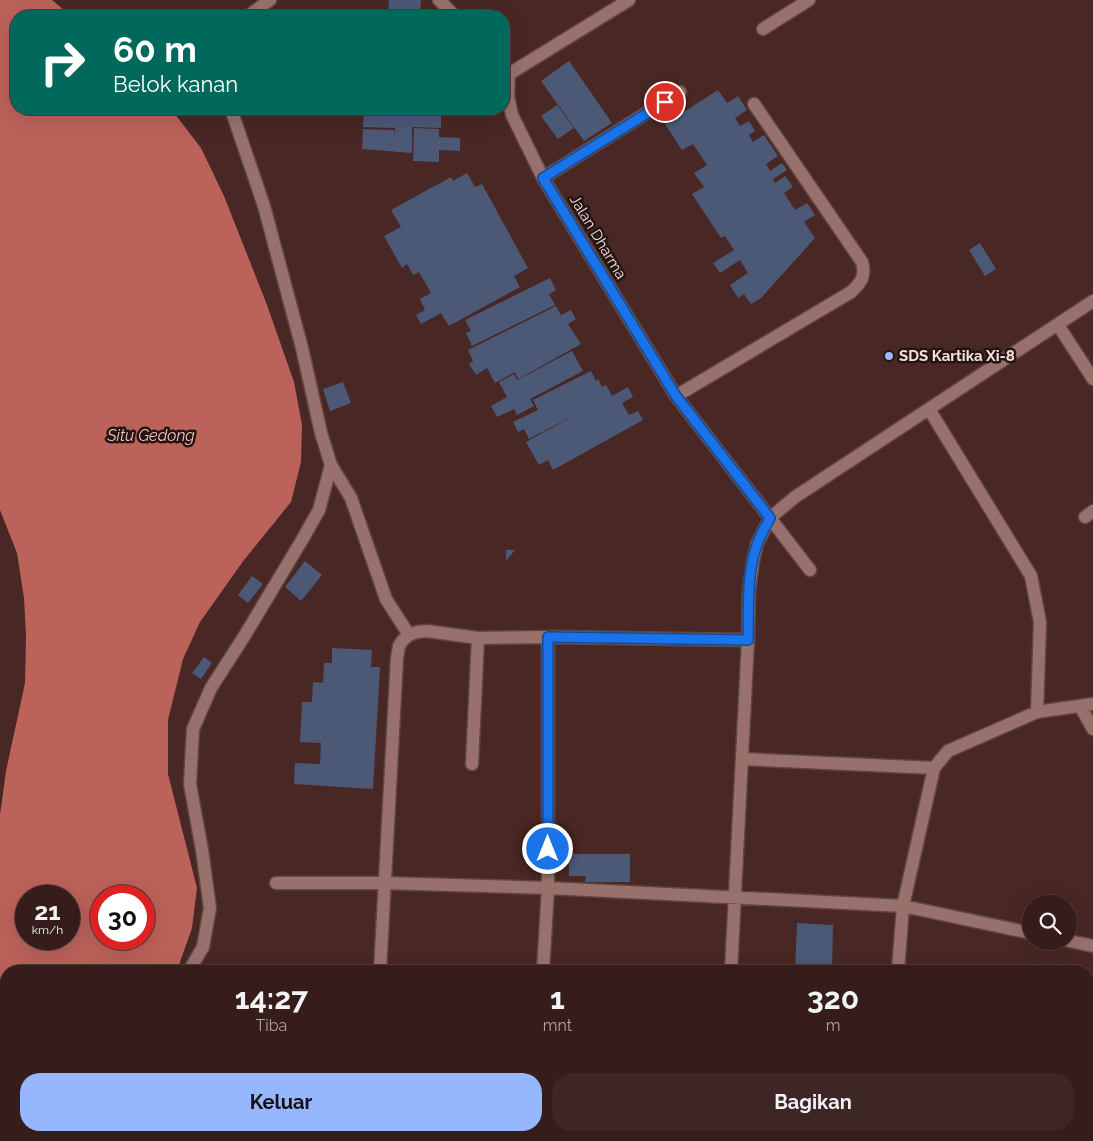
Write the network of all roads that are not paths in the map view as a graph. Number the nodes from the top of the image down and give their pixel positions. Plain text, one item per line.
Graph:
1 (270, 0) edge
2 (439, 0) edge
3 (629, 0) edge
4 (808, 0) edge
5 (256, 10) edge
6 (450, 10) edge
7 (763, 29) dead end
8 (510, 69) edge
9 (680, 92) dead end
10 (754, 104) dead end
11 (510, 106) edge
12 (233, 115) edge
13 (543, 178) junction
14 (1093, 301) edge
15 (1058, 325) junction
16 (1093, 379) edge
17 (676, 396) junction
18 (929, 409) junction
19 (330, 465) junction
20 (770, 518) junction
21 (810, 570) dead end
22 (409, 635) junction
23 (548, 637) junction
24 (478, 638) junction
25 (748, 640) junction
26 (1093, 704) edge
27 (1080, 706) junction
28 (1037, 712) junction
29 (1093, 729) edge
30 (742, 759) junction
31 (472, 764) dead end
32 (934, 768) junction
33 (276, 883) dead end
34 (384, 884) junction
35 (548, 888) junction
36 (734, 896) junction
37 (903, 906) junction
38 (1022, 931) edge
39 (1077, 943) edge
40 (1093, 946) edge
41 (192, 965) edge
42 (380, 965) edge
43 (543, 965) edge
44 (731, 965) edge
45 (898, 965) edge

1 - 5 street
2 - 6 street
3 - 8 street, Jalan Dharma
4 - 7 street
9 - 13 street
10 - 17 street
11 - 13 street, Jalan Dharma
12 - 19 street
13 - 17 street, Jalan Dharma
14 - 15 street
15 - 16 street
15 - 18 street
17 - 20 street, Jalan Dharma
18 - 20 street
18 - 28 street
19 - 22 street
19 - 41 street
20 - 21 street, Jalan Dharma
20 - 25 street
22 - 24 street
22 - 34 street
23 - 24 street
23 - 25 street
23 - 35 street
24 - 31 street
25 - 30 street
26 - 27 street
27 - 28 street
27 - 29 street
28 - 32 street
30 - 32 street
30 - 36 street
32 - 37 street
33 - 34 street
34 - 35 street
34 - 42 street
35 - 36 street
35 - 43 street
36 - 37 street
36 - 44 street
37 - 38 street
37 - 45 street
39 - 40 street

